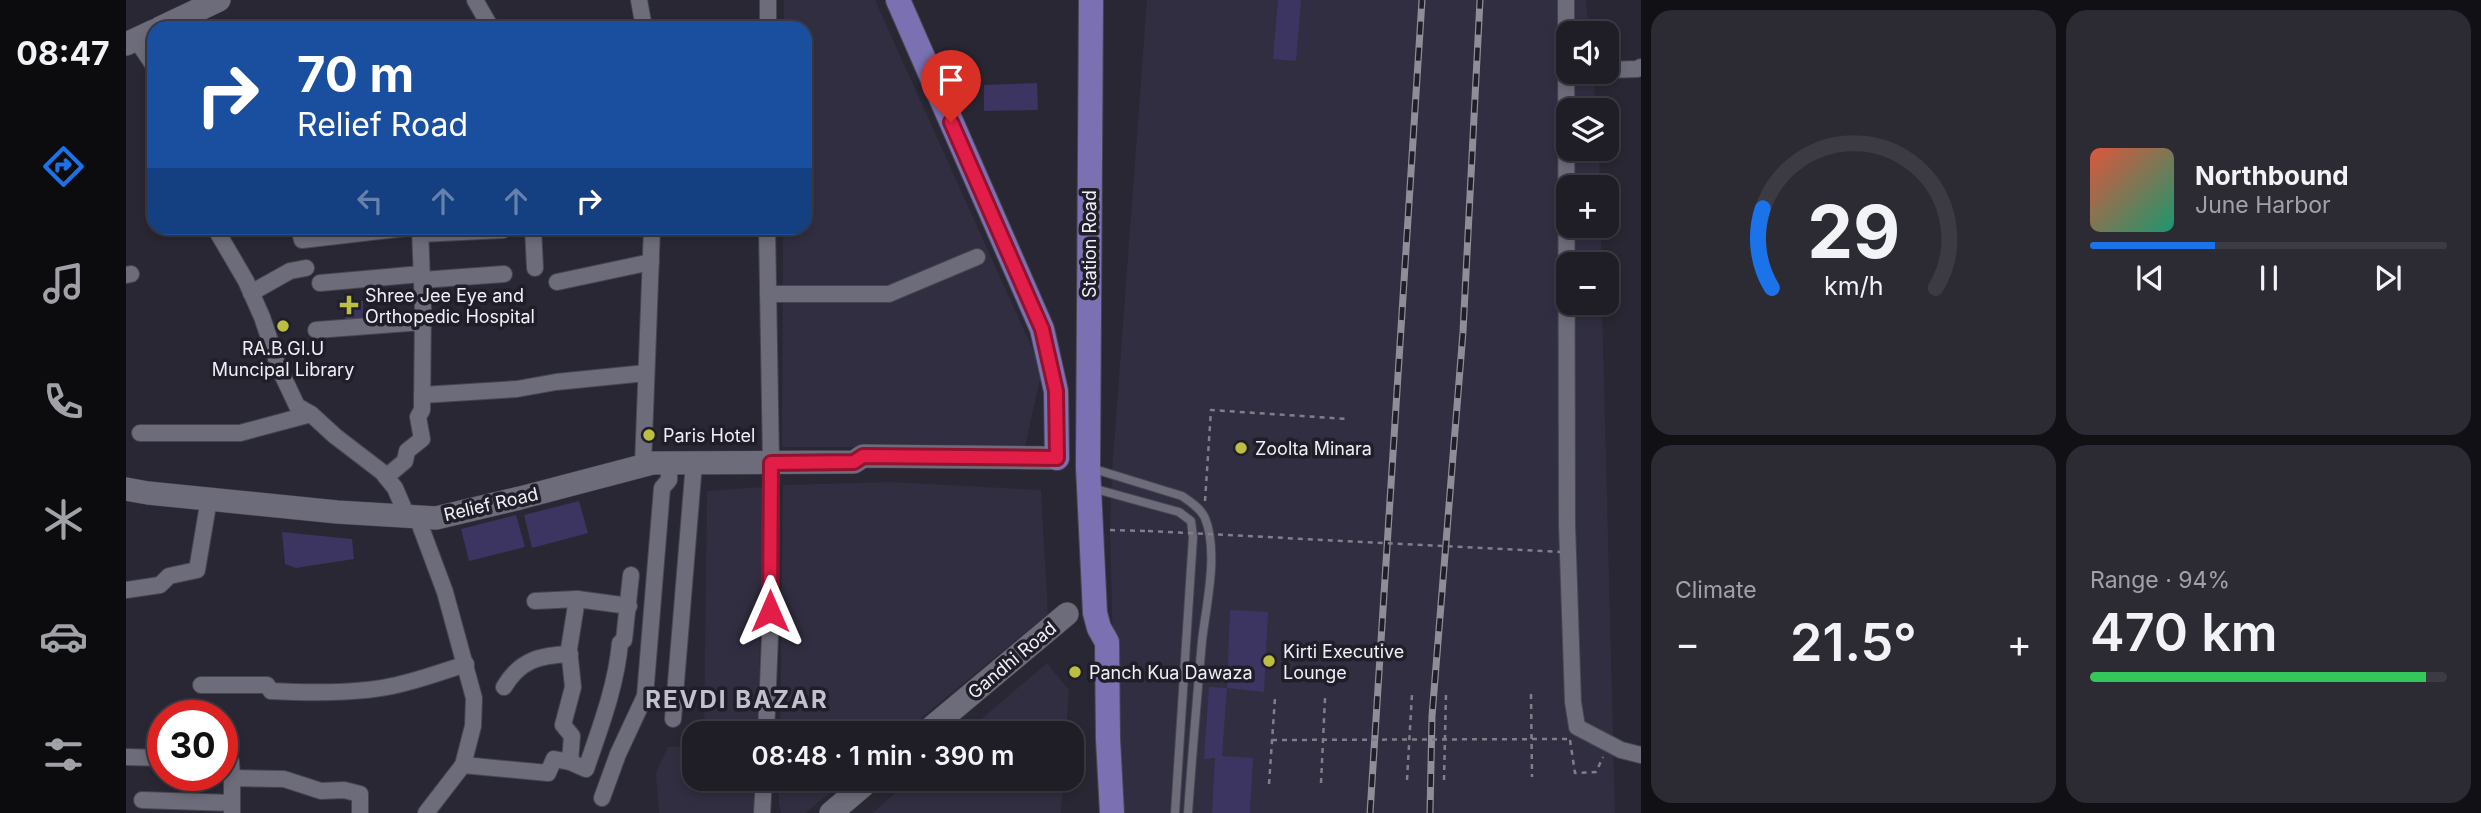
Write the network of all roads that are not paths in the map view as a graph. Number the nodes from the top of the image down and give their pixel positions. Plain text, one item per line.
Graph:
1 (219, 0) edge
2 (475, 0) edge
3 (639, 0) edge
4 (768, 0) edge
5 (898, 0) edge
6 (1091, 0) edge
7 (1566, 0) edge
8 (175, 21) edge
9 (487, 21) edge
10 (643, 21) edge
11 (768, 21) edge
12 (1566, 21) edge
13 (1641, 66) edge
14 (1619, 70) edge
15 (1567, 84) edge
16 (219, 235) edge
17 (301, 235) edge
18 (359, 235) edge
19 (417, 235) edge
20 (533, 235) edge
21 (652, 235) edge
22 (767, 235) edge
23 (977, 257) dead end
24 (651, 262) junction
25 (306, 268) dead end
26 (535, 268) dead end
27 (504, 274) dead end
28 (422, 277) junction
29 (557, 282) dead end
30 (320, 283) dead end
31 (251, 293) junction
32 (768, 294) junction
33 (422, 322) junction
34 (316, 330) dead end
35 (1089, 349) junction
36 (1047, 351) junction
37 (646, 373) junction
38 (422, 395) junction
39 (311, 414) junction
40 (140, 433) dead end
41 (669, 463) junction
42 (694, 463) junction
43 (771, 463) junction
44 (643, 465) junction
45 (1057, 465) joint
46 (386, 477) junction
47 (1089, 477) junction
48 (126, 489) edge
49 (209, 499) junction
50 (412, 516) junction
51 (631, 575) dead end
52 (126, 590) edge
53 (577, 599) junction
54 (535, 601) dead end
55 (629, 606) junction
56 (1067, 614) dead end
57 (570, 654) junction
58 (466, 664) junction
59 (201, 684) dead end
60 (503, 687) dead end
61 (674, 719) dead end
62 (766, 721) edge
63 (939, 721) edge
64 (1641, 755) edge
65 (126, 757) edge
66 (147, 758) edge
67 (570, 762) junction
68 (463, 765) junction
69 (238, 778) edge
70 (763, 791) edge
71 (857, 791) edge
72 (602, 798) dead end
73 (142, 800) dead end
74 (232, 808) edge
75 (360, 813) edge
76 (426, 813) edge
77 (762, 813) edge
78 (831, 813) edge
79 (1112, 813) edge
80 (1175, 813) edge
81 (1188, 813) edge

1 - 8 main road
2 - 9 street
3 - 10 street
4 - 11 street
5 - 36 main road
6 - 35 main road, Station Road
7 - 12 street
13 - 14 street
15 - 64 street
16 - 31 street
17 - 18 street
19 - 28 street
20 - 26 street
21 - 24 street
22 - 32 street
23 - 32 street
24 - 29 street
24 - 37 street
25 - 31 street
27 - 28 street
28 - 30 street
28 - 33 street
31 - 39 street
32 - 43 street
33 - 34 street
33 - 38 street
35 - 36 main road
35 - 47 main road, Station Road
36 - 45 main road
37 - 38 street
37 - 44 street
38 - 46 street
39 - 40 street
39 - 46 street
41 - 42 main road, Relief Road
41 - 44 main road, Relief Road
41 - 72 street
42 - 43 main road, Relief Road
42 - 61 street
43 - 45 main road, Relief Road
43 - 62 street
44 - 50 main road, Relief Road
46 - 50 street
47 - 79 main road, Station Road
47 - 80 lane
47 - 81 lane
48 - 49 main road, Relief Road
49 - 50 main road, Relief Road
49 - 52 street
50 - 58 street
51 - 55 street
53 - 54 street
53 - 55 street
53 - 57 street
55 - 67 street
56 - 63 main road, Gandhi Road
57 - 60 street
57 - 67 street
58 - 59 street
58 - 68 street
65 - 66 street
67 - 68 street
68 - 76 street
69 - 75 street
70 - 77 street
71 - 78 main road
73 - 74 street

